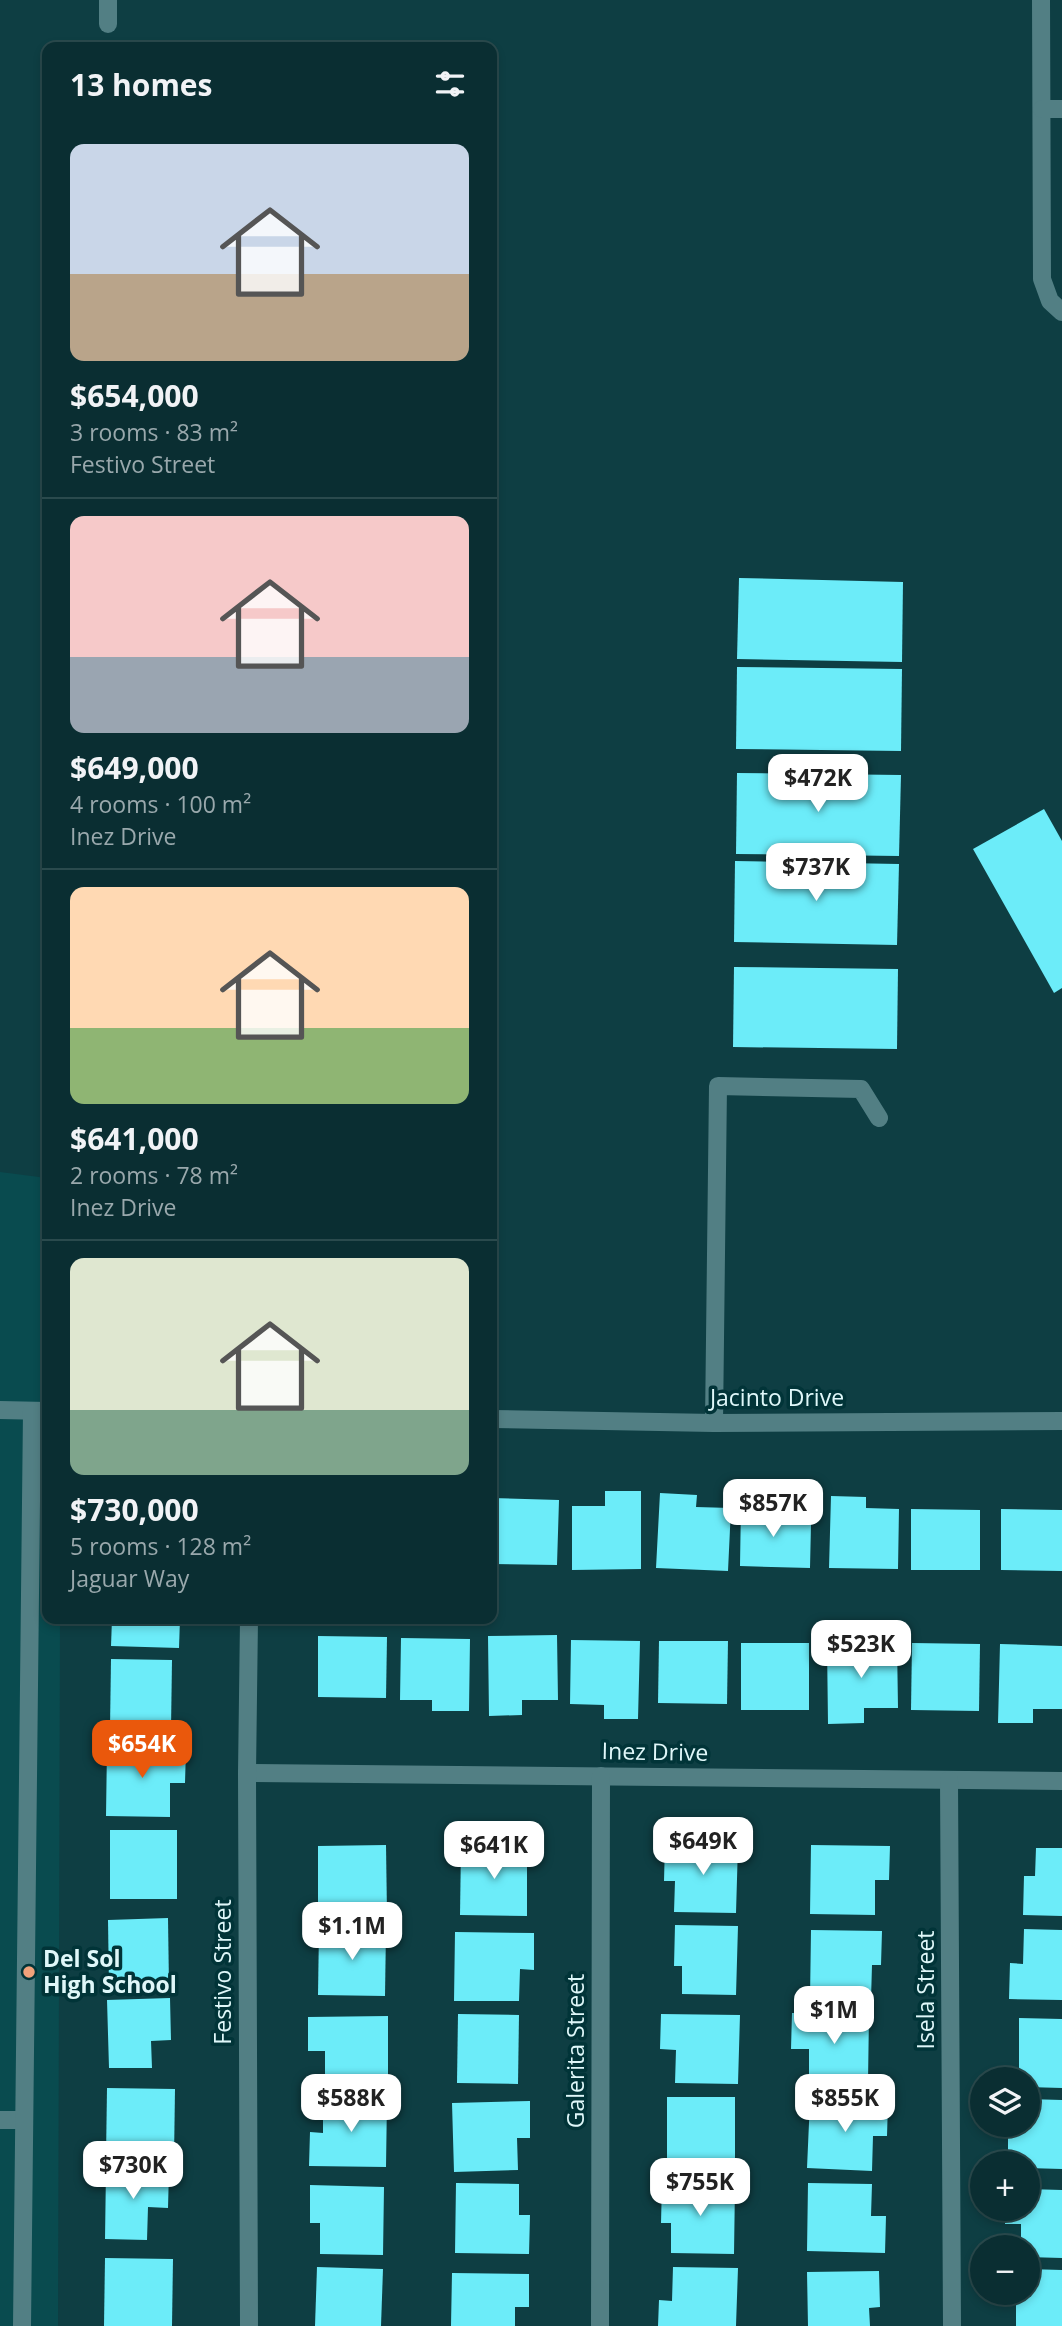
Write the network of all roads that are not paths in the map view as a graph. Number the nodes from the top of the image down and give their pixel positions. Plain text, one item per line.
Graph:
1 (108, 0) edge
2 (1041, 0) edge
3 (108, 24) dead end
4 (1042, 108) junction
5 (1062, 109) edge
6 (1062, 312) edge
7 (879, 1118) dead end
8 (0, 1410) edge
9 (40, 1411) edge
10 (497, 1419) edge
11 (1062, 1422) edge
12 (714, 1423) junction
13 (249, 1624) edge
14 (247, 1773) junction
15 (601, 1776) junction
16 (949, 1780) junction
17 (1062, 1781) edge
18 (0, 2120) edge
19 (24, 2120) junction
20 (22, 2326) edge
21 (249, 2326) edge
22 (600, 2326) edge
23 (952, 2326) edge

1 - 3 street
2 - 4 street
4 - 5 street
4 - 6 street
7 - 12 street
8 - 9 street
9 - 19 street
10 - 12 street, Jacinto Drive
11 - 12 street, Jacinto Drive
13 - 14 street, Festivo Street
14 - 15 street, Inez Drive
14 - 21 street, Festivo Street
15 - 16 street, Inez Drive
15 - 22 street, Galerita Street
16 - 17 street, Inez Drive
16 - 23 street, Isela Street
18 - 19 street
19 - 20 street

